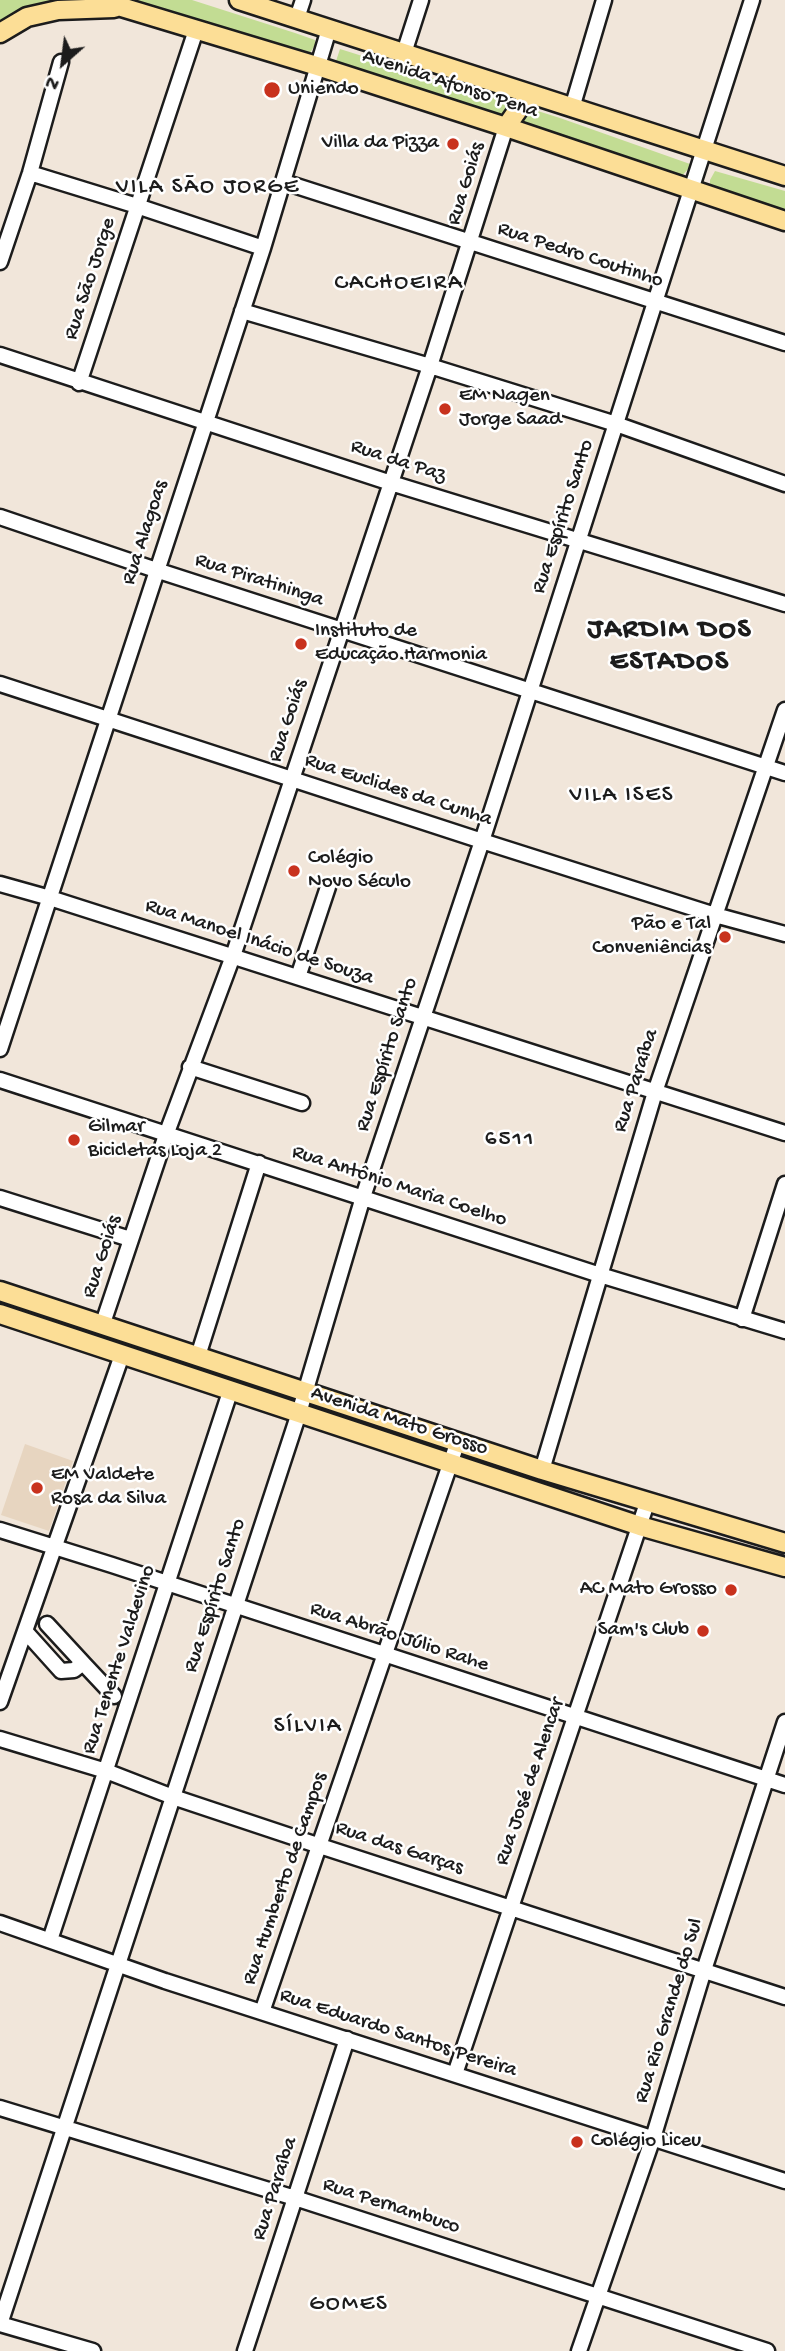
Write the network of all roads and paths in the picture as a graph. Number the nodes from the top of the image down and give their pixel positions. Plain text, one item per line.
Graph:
1 (98, 0) edge
2 (239, 0) edge
3 (303, 0) edge
4 (421, 0) edge
5 (604, 0) edge
6 (751, 0) edge
7 (123, 8) junction
8 (297, 18) junction
9 (329, 29) junction
10 (197, 30) junction
11 (0, 33) edge
12 (404, 53) junction
13 (61, 62) dead end
14 (317, 66) junction
15 (534, 95) junction
16 (572, 108) junction
17 (506, 127) junction
18 (703, 149) junction
19 (30, 173) junction
20 (785, 176) edge
21 (284, 182) junction
22 (690, 190) junction
23 (137, 206) junction
24 (785, 221) edge
25 (471, 243) junction
26 (263, 248) junction
27 (0, 262) edge
28 (655, 302) junction
29 (242, 311) junction
30 (785, 343) edge
31 (0, 355) edge
32 (430, 366) junction
33 (79, 383) junction
34 (205, 422) junction
35 (616, 424) junction
36 (391, 483) junction
37 (785, 484) edge
38 (0, 517) edge
39 (579, 540) junction
40 (156, 570) junction
41 (785, 604) edge
42 (341, 629) junction
43 (0, 684) edge
44 (530, 689) junction
45 (785, 709) edge
46 (108, 719) junction
47 (766, 767) junction
48 (785, 773) edge
49 (293, 778) junction
50 (482, 841) junction
51 (0, 884) edge
52 (328, 887) dead end
53 (50, 898) junction
54 (715, 915) junction
55 (785, 934) edge
56 (233, 956) junction
57 (298, 977) junction
58 (423, 1017) junction
59 (0, 1049) edge
60 (190, 1067) junction
61 (0, 1080) edge
62 (655, 1092) junction
63 (303, 1103) dead end
64 (785, 1133) edge
65 (166, 1135) junction
66 (260, 1163) junction
67 (785, 1184) edge
68 (363, 1197) junction
69 (0, 1198) edge
70 (130, 1239) junction
71 (600, 1275) junction
72 (0, 1291) edge
73 (0, 1314) edge
74 (742, 1318) junction
75 (109, 1328) junction
76 (785, 1331) edge
77 (84, 1342) junction
78 (117, 1354) junction
79 (198, 1356) junction
80 (305, 1391) junction
81 (230, 1392) junction
82 (299, 1413) junction
83 (458, 1441) junction
84 (450, 1463) junction
85 (542, 1470) junction
86 (647, 1503) junction
87 (640, 1526) junction
88 (0, 1530) edge
89 (785, 1543) edge
90 (54, 1547) junction
91 (785, 1567) edge
92 (167, 1583) junction
93 (234, 1606) junction
94 (47, 1624) dead end
95 (25, 1631) junction
96 (384, 1656) junction
97 (83, 1663) junction
98 (114, 1696) dead end
99 (0, 1702) edge
100 (575, 1718) junction
101 (785, 1722) edge
102 (0, 1739) edge
103 (106, 1772) junction
104 (766, 1779) junction
105 (785, 1785) edge
106 (173, 1797) junction
107 (320, 1846) junction
108 (511, 1908) junction
109 (0, 1923) edge
110 (50, 1940) junction
111 (117, 1964) junction
112 (704, 1970) junction
113 (785, 1997) edge
114 (262, 2012) junction
115 (346, 2039) junction
116 (455, 2074) junction
117 (0, 2108) edge
118 (64, 2128) junction
119 (653, 2138) junction
120 (785, 2181) edge
121 (295, 2198) junction
122 (597, 2296) junction
123 (0, 2324) edge
124 (93, 2351) edge
125 (245, 2351) edge
126 (579, 2351) edge
127 (767, 2351) edge

1 - 7 main road, Avenida Afonso Pena
2 - 8 main road, Avenida Afonso Pena
3 - 8 street
4 - 12 street
5 - 16 street
6 - 18 street, Rua Espírito Santo
7 - 10 main road, Avenida Afonso Pena
7 - 11 main road
8 - 9 main road, Avenida Afonso Pena
9 - 12 main road, Avenida Afonso Pena
9 - 14 street, Rua Alagoas
10 - 14 main road, Avenida Afonso Pena
10 - 23 street, Rua São Jorge
12 - 15 main road, Avenida Afonso Pena
13 - 19 street
14 - 17 main road, Avenida Afonso Pena
14 - 21 street, Rua Alagoas
15 - 16 main road, Avenida Afonso Pena
15 - 17 main road
16 - 18 main road, Avenida Afonso Pena
17 - 22 main road, Avenida Afonso Pena
17 - 25 street, Rua Goiás
18 - 20 main road, Avenida Afonso Pena
18 - 22 street, Rua Espírito Santo
19 - 23 street
19 - 27 street
21 - 25 street, Rua Pedro Coutinho
21 - 26 street, Rua Alagoas
22 - 24 main road, Avenida Afonso Pena
22 - 28 street, Rua Espírito Santo
23 - 26 street
23 - 33 street, Rua São Jorge
25 - 28 street, Rua Pedro Coutinho
25 - 32 street, Rua Goiás
26 - 29 street, Rua Alagoas
28 - 30 street, Rua Pedro Coutinho
28 - 35 street, Rua Espírito Santo
29 - 32 street
29 - 34 street, Rua Alagoas
31 - 33 street, Rua da Paz
32 - 35 street
32 - 36 street, Rua Goiás
33 - 34 street, Rua da Paz
34 - 36 street, Rua da Paz
34 - 40 street, Rua Alagoas
35 - 37 street
35 - 39 street, Rua Espírito Santo
36 - 39 street, Rua da Paz
36 - 42 street, Rua Goiás
38 - 40 street, Rua Piratininga
39 - 41 street, Rua da Paz
39 - 44 street, Rua Espírito Santo
40 - 42 street, Rua Piratininga
40 - 46 street, Rua Alagoas
42 - 44 street, Rua Piratininga
42 - 49 street, Rua Goiás
43 - 46 street, Rua Euclides da Cunha
44 - 47 street, Rua Piratininga
44 - 50 street, Rua Espírito Santo
45 - 47 street, Rua Paraíba
46 - 49 street, Rua Euclides da Cunha
46 - 53 street, Rua Alagoas
47 - 48 street, Rua Piratininga
47 - 54 street, Rua Paraíba
49 - 50 street, Rua Euclides da Cunha
49 - 56 street, Rua Goiás
50 - 54 street, Rua Euclides da Cunha
50 - 58 street, Rua Espírito Santo
51 - 53 street, Rua Manoel Inácio de Souza
52 - 57 street
53 - 56 street, Rua Manoel Inácio de Souza
53 - 59 street, Rua Alagoas
54 - 55 street, Rua Euclides da Cunha
54 - 62 street, Rua Paraíba
56 - 57 street, Rua Manoel Inácio de Souza
56 - 60 street, Rua Goiás
57 - 58 street, Rua Manoel Inácio de Souza
58 - 62 street, Rua Manoel Inácio de Souza
58 - 68 street, Rua Espírito Santo
60 - 63 street
60 - 65 street, Rua Goiás
61 - 65 street, Rua Antônio Maria Coelho
62 - 64 street, Rua Manoel Inácio de Souza
62 - 71 street, Rua Paraíba
65 - 66 street, Rua Antônio Maria Coelho
65 - 70 street, Rua Goiás
66 - 68 street, Rua Antônio Maria Coelho
66 - 79 street
67 - 74 street
68 - 71 street, Rua Antônio Maria Coelho
68 - 80 street, Rua Espírito Santo
69 - 70 street
70 - 75 street, Rua Goiás
71 - 74 street, Rua Antônio Maria Coelho
71 - 85 street, Rua Paraíba
72 - 75 main road, Avenida Mato Grosso
73 - 77 main road, Avenida Mato Grosso
74 - 76 street, Rua Antônio Maria Coelho
75 - 77 main road
75 - 78 main road
75 - 79 main road, Avenida Mato Grosso
77 - 78 main road, Avenida Mato Grosso
78 - 81 main road, Avenida Mato Grosso
78 - 90 street
79 - 80 main road, Avenida Mato Grosso
80 - 82 street, Rua Espírito Santo
80 - 83 main road, Avenida Mato Grosso
81 - 82 main road, Avenida Mato Grosso
81 - 92 street, Rua Tenente Valdevino
82 - 84 main road, Avenida Mato Grosso
82 - 93 street, Rua Espírito Santo
83 - 84 street, Rua Humberto de Campos
83 - 85 main road, Avenida Mato Grosso
84 - 87 main road, Avenida Mato Grosso
84 - 96 street, Rua Humberto de Campos
85 - 86 main road, Avenida Mato Grosso
86 - 87 street, Rua José de Alencar
86 - 89 main road, Avenida Mato Grosso
87 - 91 main road, Avenida Mato Grosso
87 - 100 street, Rua José de Alencar
88 - 90 street, Rua Abrão Júlio Rahe
90 - 92 street, Rua Abrão Júlio Rahe
90 - 95 street
92 - 93 street, Rua Abrão Júlio Rahe
92 - 103 street, Rua Tenente Valdevino
93 - 96 street, Rua Abrão Júlio Rahe
93 - 106 street, Rua Espírito Santo
94 - 97 street
95 - 97 street
95 - 99 street
96 - 100 street, Rua Abrão Júlio Rahe
96 - 107 street, Rua Humberto de Campos
97 - 98 street
100 - 104 street, Rua Abrão Júlio Rahe
100 - 108 street, Rua José de Alencar
101 - 104 street, Rua Rio Grande do Sul
102 - 103 street, Rua das Garças
103 - 106 street, Rua das Garças
103 - 110 street, Rua Tenente Valdevino
104 - 105 street, Rua Abrão Júlio Rahe
104 - 112 street, Rua Rio Grande do Sul
106 - 107 street, Rua das Garças
106 - 111 street, Rua Espírito Santo
107 - 108 street, Rua das Garças
107 - 114 street, Rua Humberto de Campos
108 - 112 street, Rua das Garças
108 - 116 street, Rua José de Alencar
109 - 110 street, Rua Eduardo Santos Pereira
110 - 111 street, Rua Eduardo Santos Pereira
111 - 114 street, Rua Eduardo Santos Pereira
111 - 118 street, Rua Espírito Santo
112 - 113 street, Rua das Garças
112 - 119 street, Rua Rio Grande do Sul
114 - 115 street, Rua Eduardo Santos Pereira
115 - 116 street, Rua Eduardo Santos Pereira
115 - 121 street, Rua Paraíba
116 - 119 street, Rua Eduardo Santos Pereira
117 - 118 street, Rua Pernambuco
118 - 121 street, Rua Pernambuco
118 - 123 street, Rua Espírito Santo
119 - 120 street, Rua Eduardo Santos Pereira
119 - 122 street, Rua Rio Grande do Sul
121 - 122 street, Rua Pernambuco
121 - 125 street, Rua Paraíba
122 - 126 street, Rua Rio Grande do Sul
122 - 127 street, Rua Pernambuco
123 - 124 street

